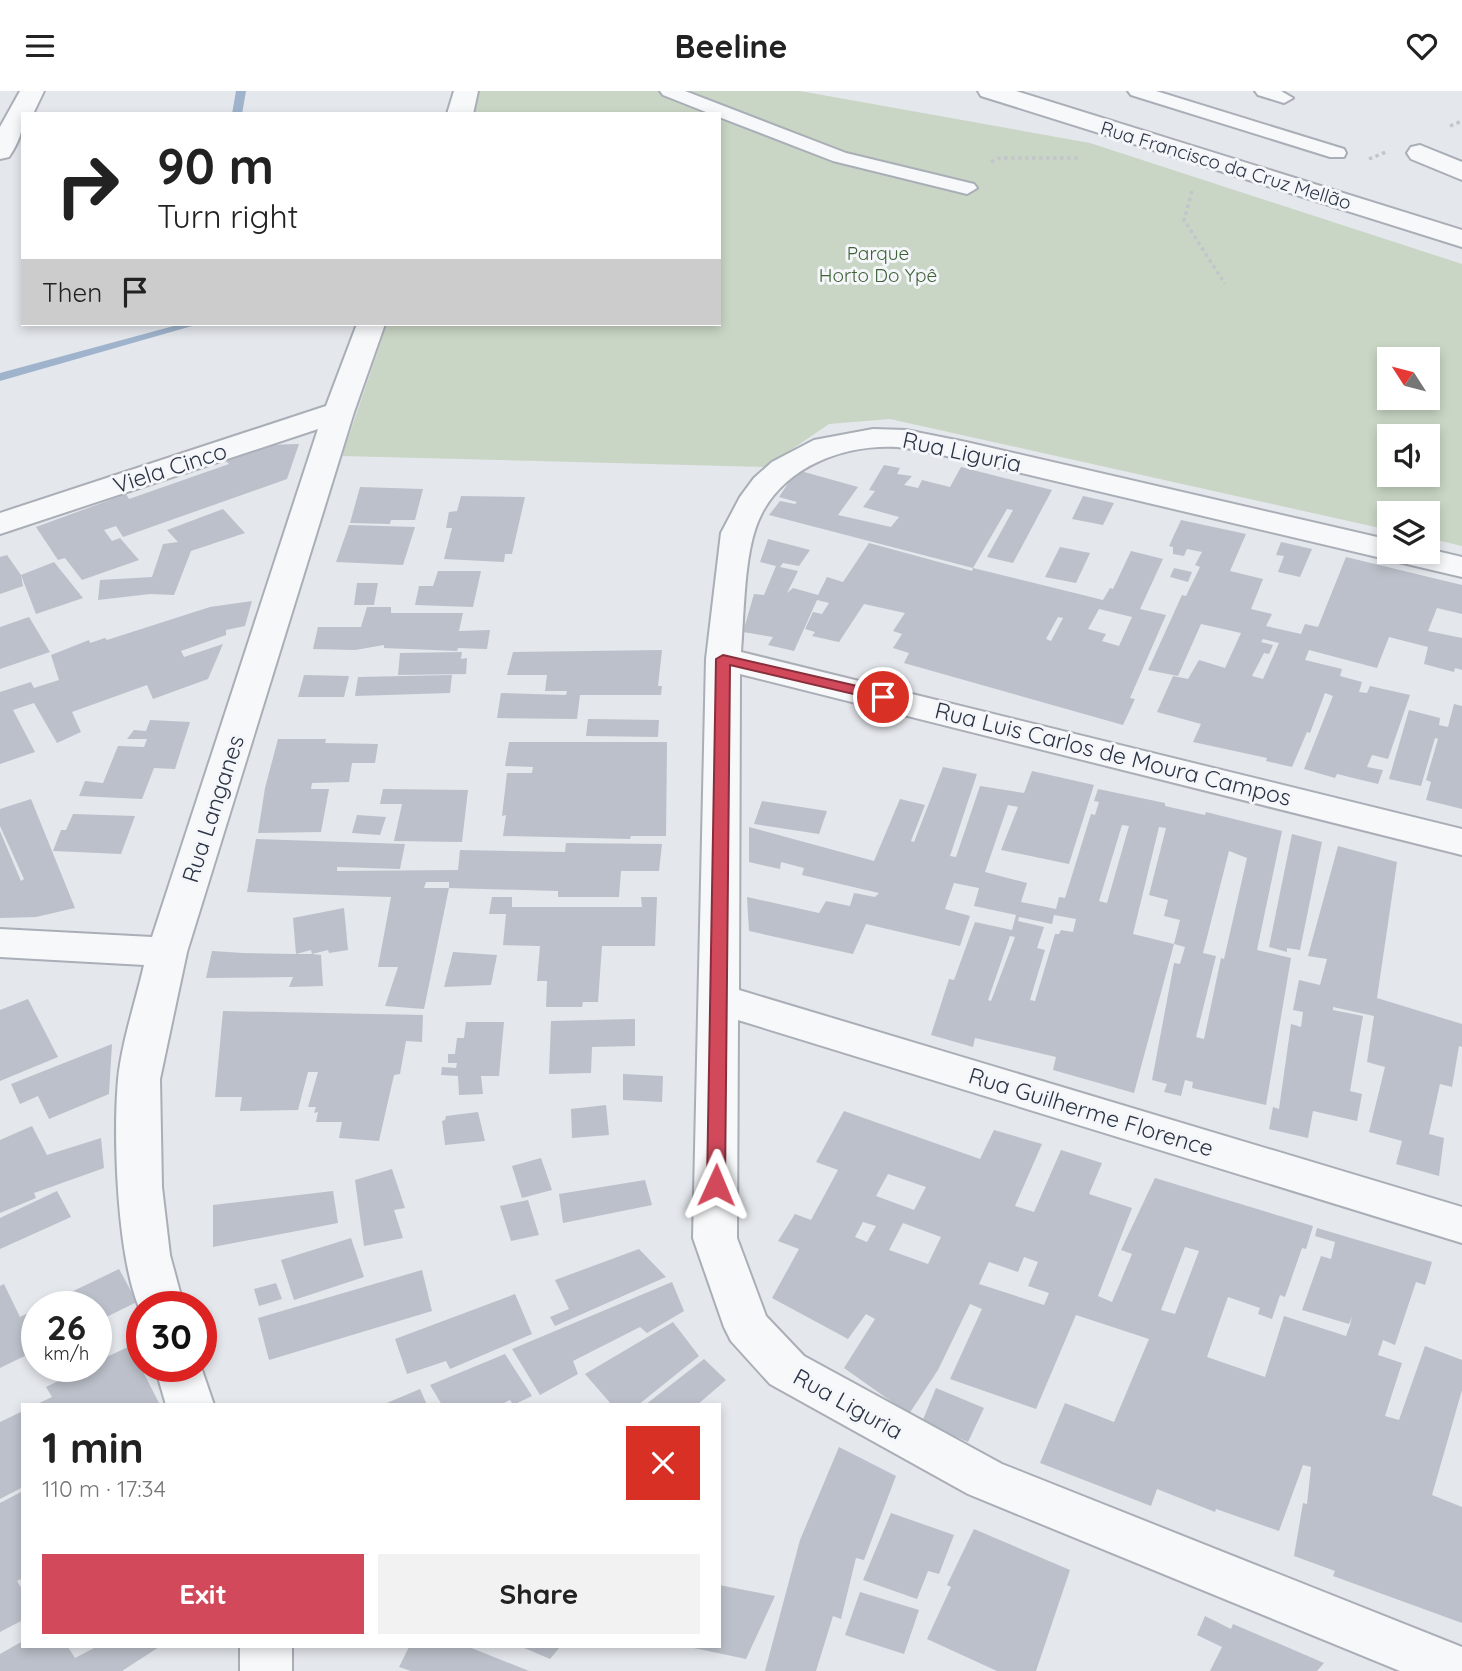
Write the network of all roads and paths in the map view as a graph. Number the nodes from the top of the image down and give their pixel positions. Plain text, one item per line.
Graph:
1 (32, 91) edge
2 (466, 91) edge
3 (669, 91) edge
4 (990, 91) edge
5 (1137, 91) edge
6 (1264, 91) edge
7 (1284, 97) dead end
8 (461, 112) edge
9 (1133, 136) junction
10 (0, 151) edge
11 (1337, 153) dead end
12 (1420, 153) dead end
13 (1200, 157) junction
14 (1462, 172) edge
15 (945, 182) junction
16 (967, 188) dead end
17 (1462, 239) edge
18 (1225, 284) dead end
19 (370, 326) edge
20 (340, 412) junction
21 (0, 524) edge
22 (1377, 547) edge
23 (1440, 562) edge
24 (1462, 567) edge
25 (723, 659) junction
26 (1462, 842) edge
27 (0, 943) edge
28 (167, 952) junction
29 (719, 999) junction
30 (1462, 1225) edge
31 (157, 1291) edge
32 (183, 1382) edge
33 (189, 1403) edge
34 (266, 1648) edge
35 (266, 1671) edge
36 (1461, 1671) edge

1 - 10 street
2 - 8 street
3 - 15 lane
4 - 9 street, Rua Francisco da Cruz Mellão
5 - 11 lane
6 - 7 lane
9 - 13 street, Rua Francisco da Cruz Mellão
9 - 15 path
12 - 14 street
13 - 17 street, Rua Francisco da Cruz Mellão
13 - 18 path
15 - 16 lane
19 - 20 street, Rua Langanes
20 - 21 street, Viela Cinco
20 - 28 street, Rua Langanes
22 - 25 street, Rua Liguria
23 - 24 street, Rua Liguria
25 - 26 street, Rua Luis Carlos de Moura Campos
25 - 29 street, Rua Liguria
27 - 28 street
28 - 31 street, Rua Langanes
29 - 30 street, Rua Guilherme Florence
29 - 36 street, Rua Liguria
32 - 33 street
34 - 35 street

